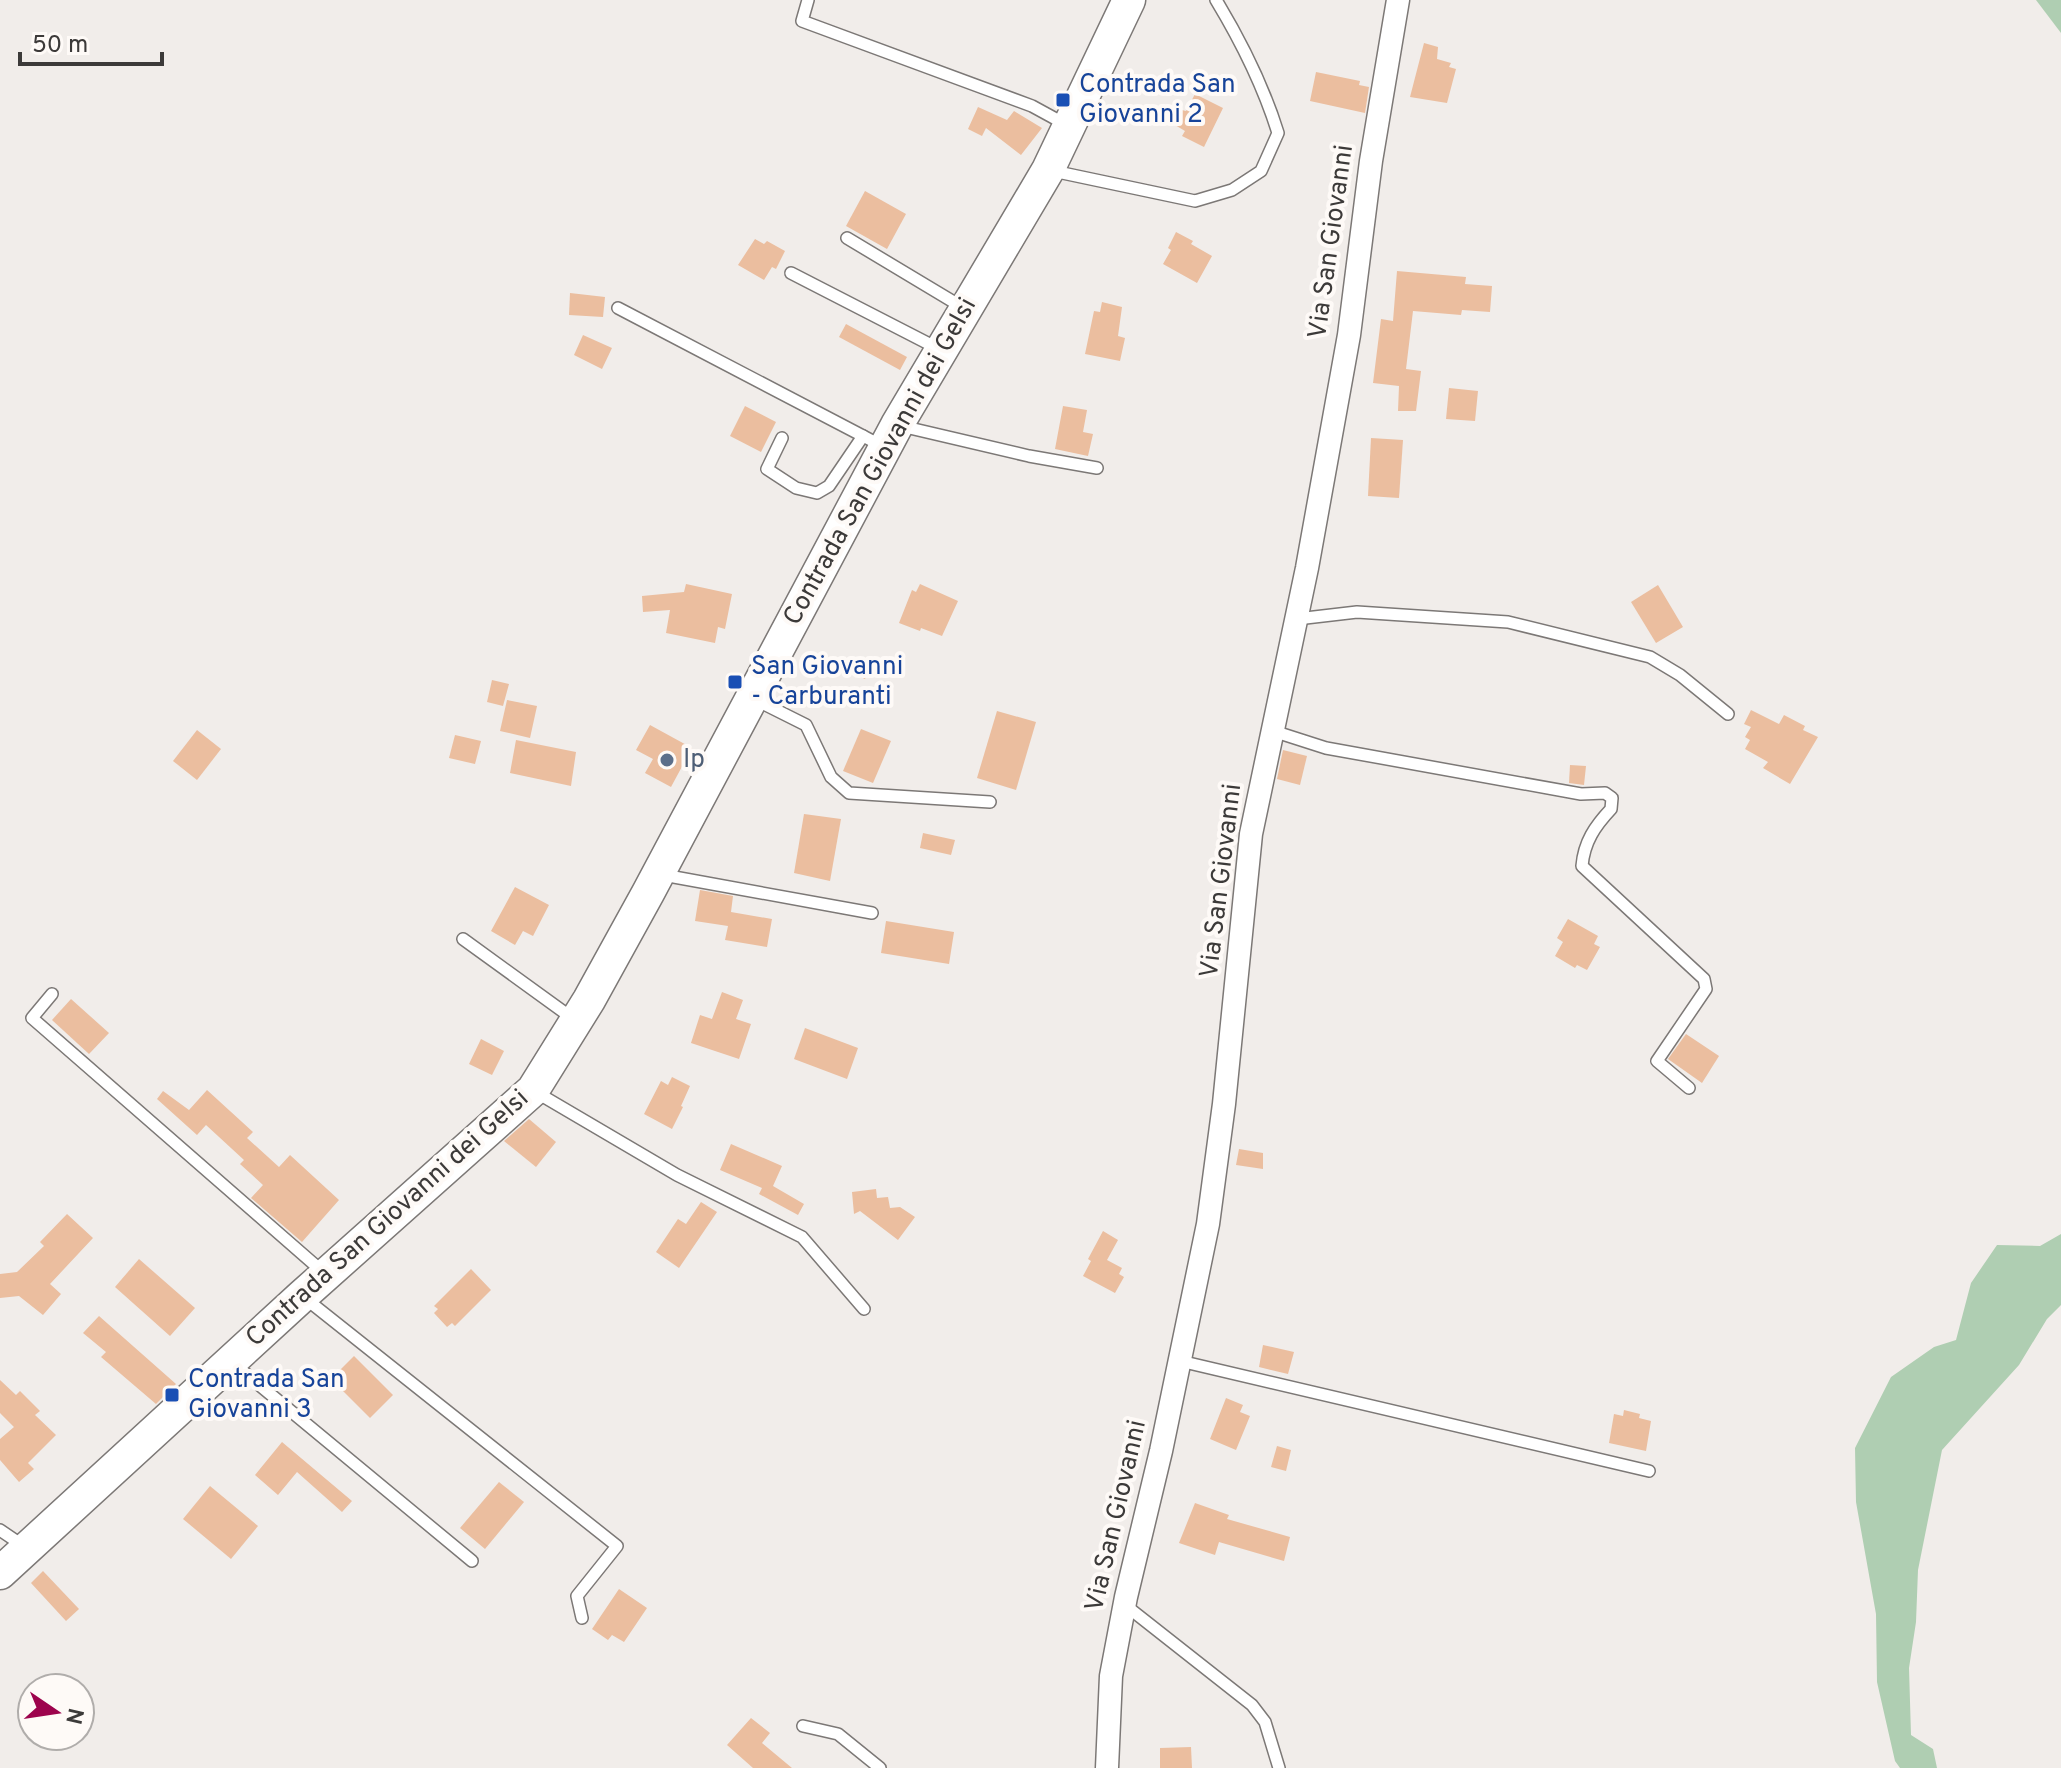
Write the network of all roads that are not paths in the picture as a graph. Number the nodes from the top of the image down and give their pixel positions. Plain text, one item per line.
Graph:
1 (808, 0) edge
2 (1129, 0) edge
3 (1216, 0) edge
4 (1398, 0) edge
5 (1069, 127) junction
6 (1048, 170) junction
7 (847, 238) dead end
8 (791, 273) dead end
9 (618, 308) dead end
10 (966, 310) junction
11 (941, 351) junction
12 (882, 436) junction
13 (782, 438) dead end
14 (1097, 468) dead end
15 (1297, 619) junction
16 (750, 697) junction
17 (1728, 714) dead end
18 (1273, 731) junction
19 (990, 802) dead end
20 (661, 869) junction
21 (872, 913) dead end
22 (463, 939) dead end
23 (52, 994) dead end
24 (576, 1021) junction
25 (1689, 1088) dead end
26 (533, 1090) junction
27 (327, 1275) junction
28 (302, 1296) junction
29 (864, 1309) dead end
30 (230, 1361) junction
31 (1180, 1361) junction
32 (1649, 1471) dead end
33 (13, 1538) edge
34 (472, 1561) dead end
35 (0, 1573) edge
36 (1125, 1604) junction
37 (582, 1618) dead end
38 (803, 1726) dead end
39 (880, 1768) edge
40 (1107, 1768) edge
41 (1279, 1768) edge

1 - 5 lane
2 - 5 main road, Contrada San Giovanni dei Gelsi
3 - 6 lane
4 - 15 street, Via San Giovanni
5 - 6 main road, Contrada San Giovanni dei Gelsi
6 - 10 main road, Contrada San Giovanni dei Gelsi
7 - 10 lane
8 - 11 lane
9 - 12 lane
10 - 11 main road, Contrada San Giovanni dei Gelsi
11 - 12 main road, Contrada San Giovanni dei Gelsi
12 - 13 lane
12 - 14 lane
12 - 16 main road, Contrada San Giovanni dei Gelsi
15 - 17 lane
15 - 18 street, Via San Giovanni
16 - 19 lane
16 - 20 main road, Contrada San Giovanni dei Gelsi
18 - 25 lane
18 - 31 street, Via San Giovanni
20 - 21 lane
20 - 24 main road, Contrada San Giovanni dei Gelsi
22 - 24 lane
23 - 27 lane
24 - 26 main road, Contrada San Giovanni dei Gelsi
26 - 27 main road, Contrada San Giovanni dei Gelsi
26 - 29 lane
27 - 28 main road, Contrada San Giovanni dei Gelsi
28 - 30 main road, Contrada San Giovanni dei Gelsi
28 - 37 lane
30 - 33 main road, Contrada San Giovanni dei Gelsi
30 - 34 lane
31 - 32 lane
31 - 36 street, Via San Giovanni
33 - 35 main road, Contrada San Giovanni dei Gelsi
36 - 40 street, Via San Giovanni
36 - 41 lane
38 - 39 lane

